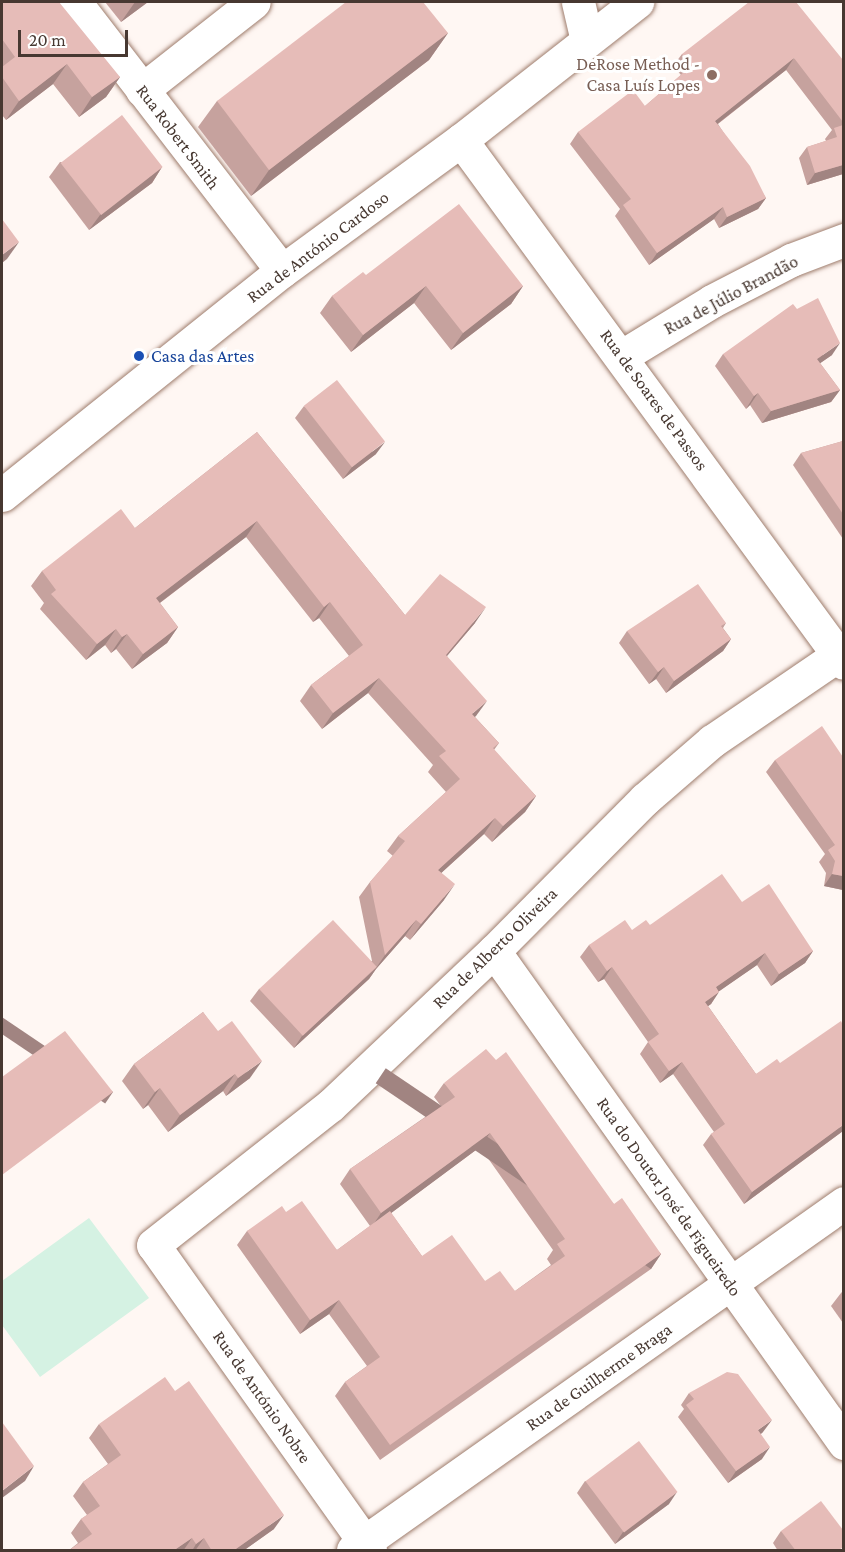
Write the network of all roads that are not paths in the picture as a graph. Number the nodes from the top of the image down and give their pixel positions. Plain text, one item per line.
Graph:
1 (75, 2) edge
2 (254, 2) edge
3 (578, 2) edge
4 (637, 2) edge
5 (587, 40) junction
6 (142, 90) junction
7 (461, 140) junction
8 (843, 240) edge
9 (282, 271) junction
10 (622, 356) junction
11 (2, 495) edge
12 (842, 656) edge
13 (494, 951) junction
14 (843, 1203) edge
15 (153, 1245) joint
16 (730, 1284) junction
17 (843, 1443) edge
18 (362, 1548) edge

1 - 6 street, Rua Robert Smith
2 - 6 street
3 - 5 street
4 - 5 street, Rua de António Cardoso
5 - 7 street, Rua de António Cardoso
6 - 9 street, Rua Robert Smith
7 - 9 street, Rua de António Cardoso
7 - 10 street, Rua de Soares de Passos
8 - 10 street, Rua de Júlio Brandão
9 - 11 street, Rua de António Cardoso
10 - 12 street, Rua de Soares de Passos
12 - 13 street, Rua de Alberto Oliveira
13 - 15 street, Rua de Alberto Oliveira
13 - 16 street, Rua do Doutor José de Figueiredo
14 - 16 street, Rua de Guilherme Braga
15 - 18 street, Rua de António Nobre
16 - 17 street, Rua do Doutor José de Figueiredo
16 - 18 street, Rua de Guilherme Braga

